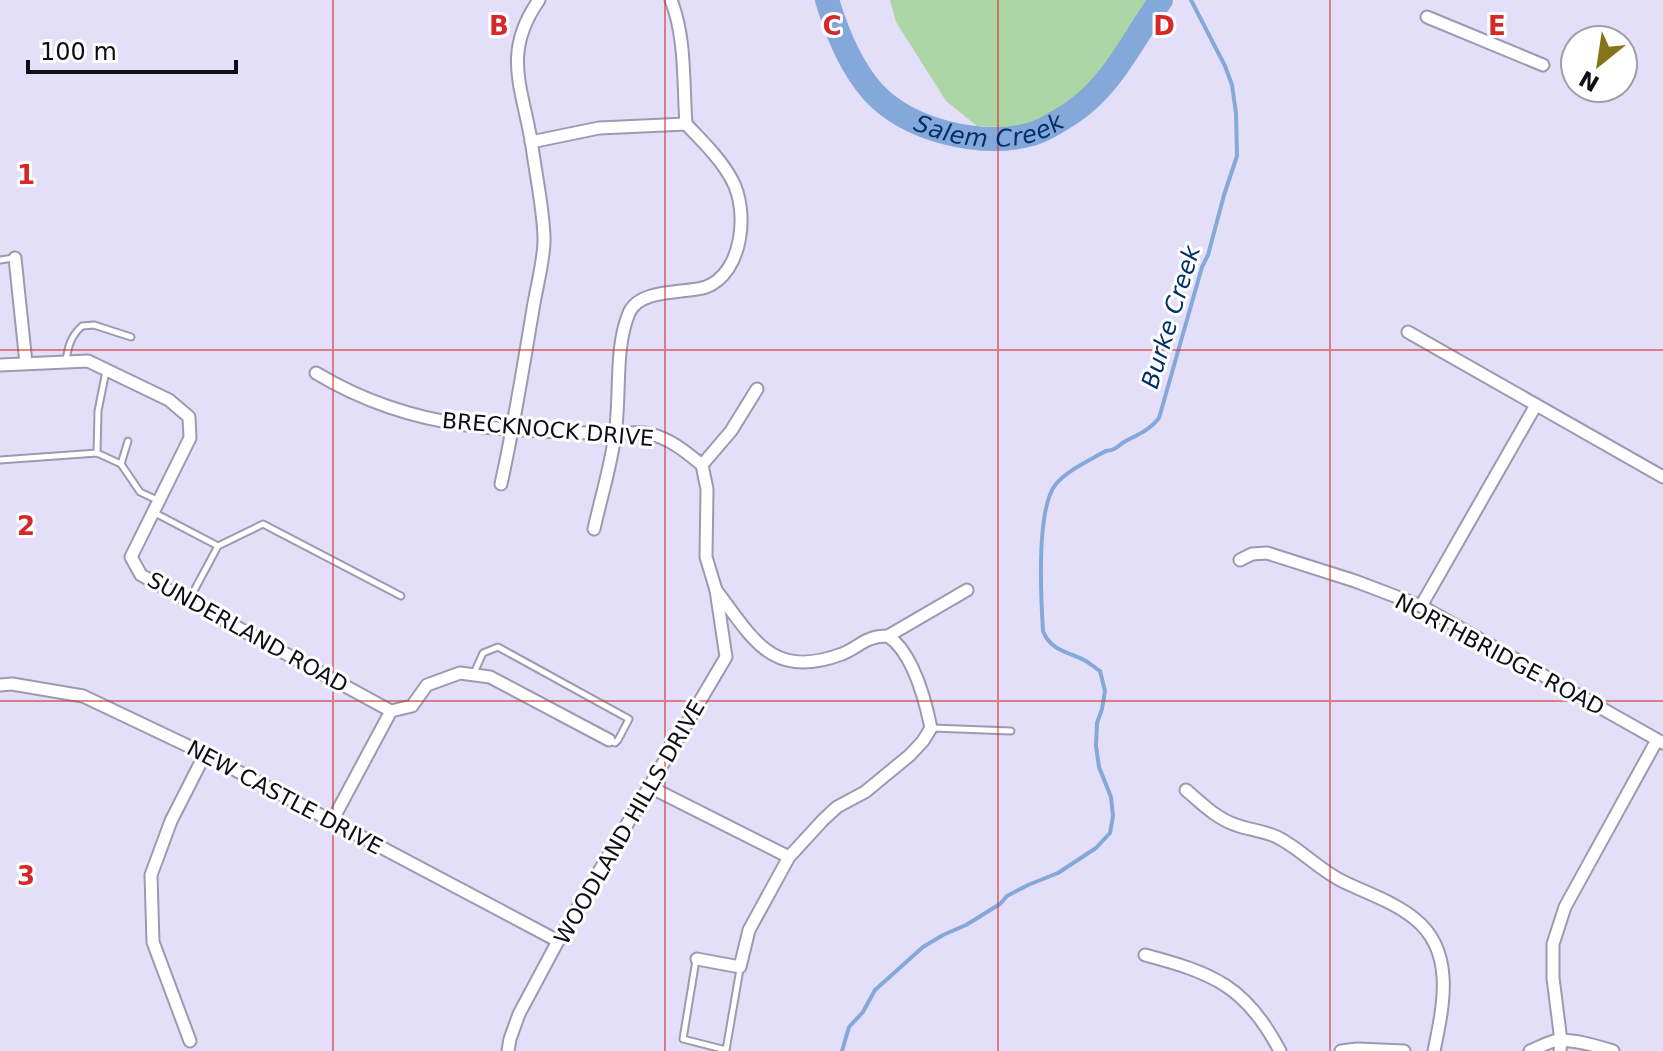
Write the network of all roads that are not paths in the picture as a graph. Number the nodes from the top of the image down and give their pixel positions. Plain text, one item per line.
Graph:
1 (539, 0) edge
2 (671, 0) edge
3 (1427, 17) dead end
4 (1543, 65) dead end
5 (686, 124) junction
6 (531, 142) junction
7 (15, 258) joint
8 (0, 260) edge
9 (1408, 332) dead end
10 (131, 337) dead end
11 (66, 362) junction
12 (26, 363) junction
13 (0, 365) edge
14 (106, 370) junction
15 (316, 373) dead end
16 (757, 389) dead end
17 (1536, 405) junction
18 (513, 428) junction
19 (615, 434) junction
20 (128, 441) dead end
21 (97, 453) junction
22 (0, 460) edge
23 (121, 464) junction
24 (702, 465) junction
25 (1663, 477) edge
26 (501, 484) dead end
27 (156, 507) junction
28 (594, 529) dead end
29 (218, 546) junction
30 (1240, 560) dead end
31 (716, 590) junction
32 (967, 590) dead end
33 (401, 596) dead end
34 (189, 601) junction
35 (1421, 606) junction
36 (888, 636) junction
37 (473, 675) junction
38 (0, 685) edge
39 (391, 711) junction
40 (931, 728) junction
41 (1011, 731) dead end
42 (609, 740) joint
43 (1660, 741) edge
44 (205, 754) junction
45 (650, 787) junction
46 (1186, 790) dead end
47 (332, 821) junction
48 (789, 857) junction
49 (558, 941) junction
50 (1145, 955) dead end
51 (697, 959) joint
52 (740, 967) junction
53 (190, 1041) dead end
54 (1560, 1046) edge
55 (508, 1051) edge
56 (1280, 1051) edge
57 (1341, 1051) edge
58 (1404, 1051) edge
59 (1434, 1051) edge
60 (1530, 1051) edge
61 (1613, 1051) edge

1 - 6 street
2 - 5 street
3 - 4 street
5 - 6 street
5 - 19 street
6 - 18 street
7 - 8 lane
7 - 12 street
9 - 17 street
10 - 11 lane
11 - 12 street, SUNDERLAND ROAD
11 - 14 street, SUNDERLAND ROAD
12 - 13 street, SUNDERLAND ROAD
14 - 21 lane
14 - 27 street, SUNDERLAND ROAD
15 - 18 street, BRECKNOCK DRIVE
16 - 24 street
17 - 25 street
17 - 35 street
18 - 19 street, BRECKNOCK DRIVE
18 - 26 street
19 - 24 street, BRECKNOCK DRIVE
19 - 28 street
20 - 23 lane
21 - 22 lane
21 - 23 lane
23 - 27 lane
24 - 31 street
27 - 29 lane
27 - 34 street, SUNDERLAND ROAD
29 - 33 lane
29 - 34 lane
30 - 35 street, NORTHBRIDGE ROAD
31 - 36 street
31 - 45 street, WOODLAND HILLS DRIVE
32 - 36 street
34 - 39 street, SUNDERLAND ROAD
35 - 43 street, NORTHBRIDGE ROAD
36 - 40 street
37 - 39 street
37 - 42 street
37 - 42 lane
38 - 44 street, NEW CASTLE DRIVE
39 - 47 street
40 - 41 lane
40 - 48 street
43 - 54 street
44 - 47 street, NEW CASTLE DRIVE
44 - 53 street
45 - 48 street
45 - 49 street, WOODLAND HILLS DRIVE
46 - 59 street
47 - 49 street, NEW CASTLE DRIVE
48 - 52 street
49 - 55 street, WOODLAND HILLS DRIVE
50 - 56 street
51 - 52 street
51 - 52 lane
54 - 60 street
54 - 61 street
57 - 58 street

